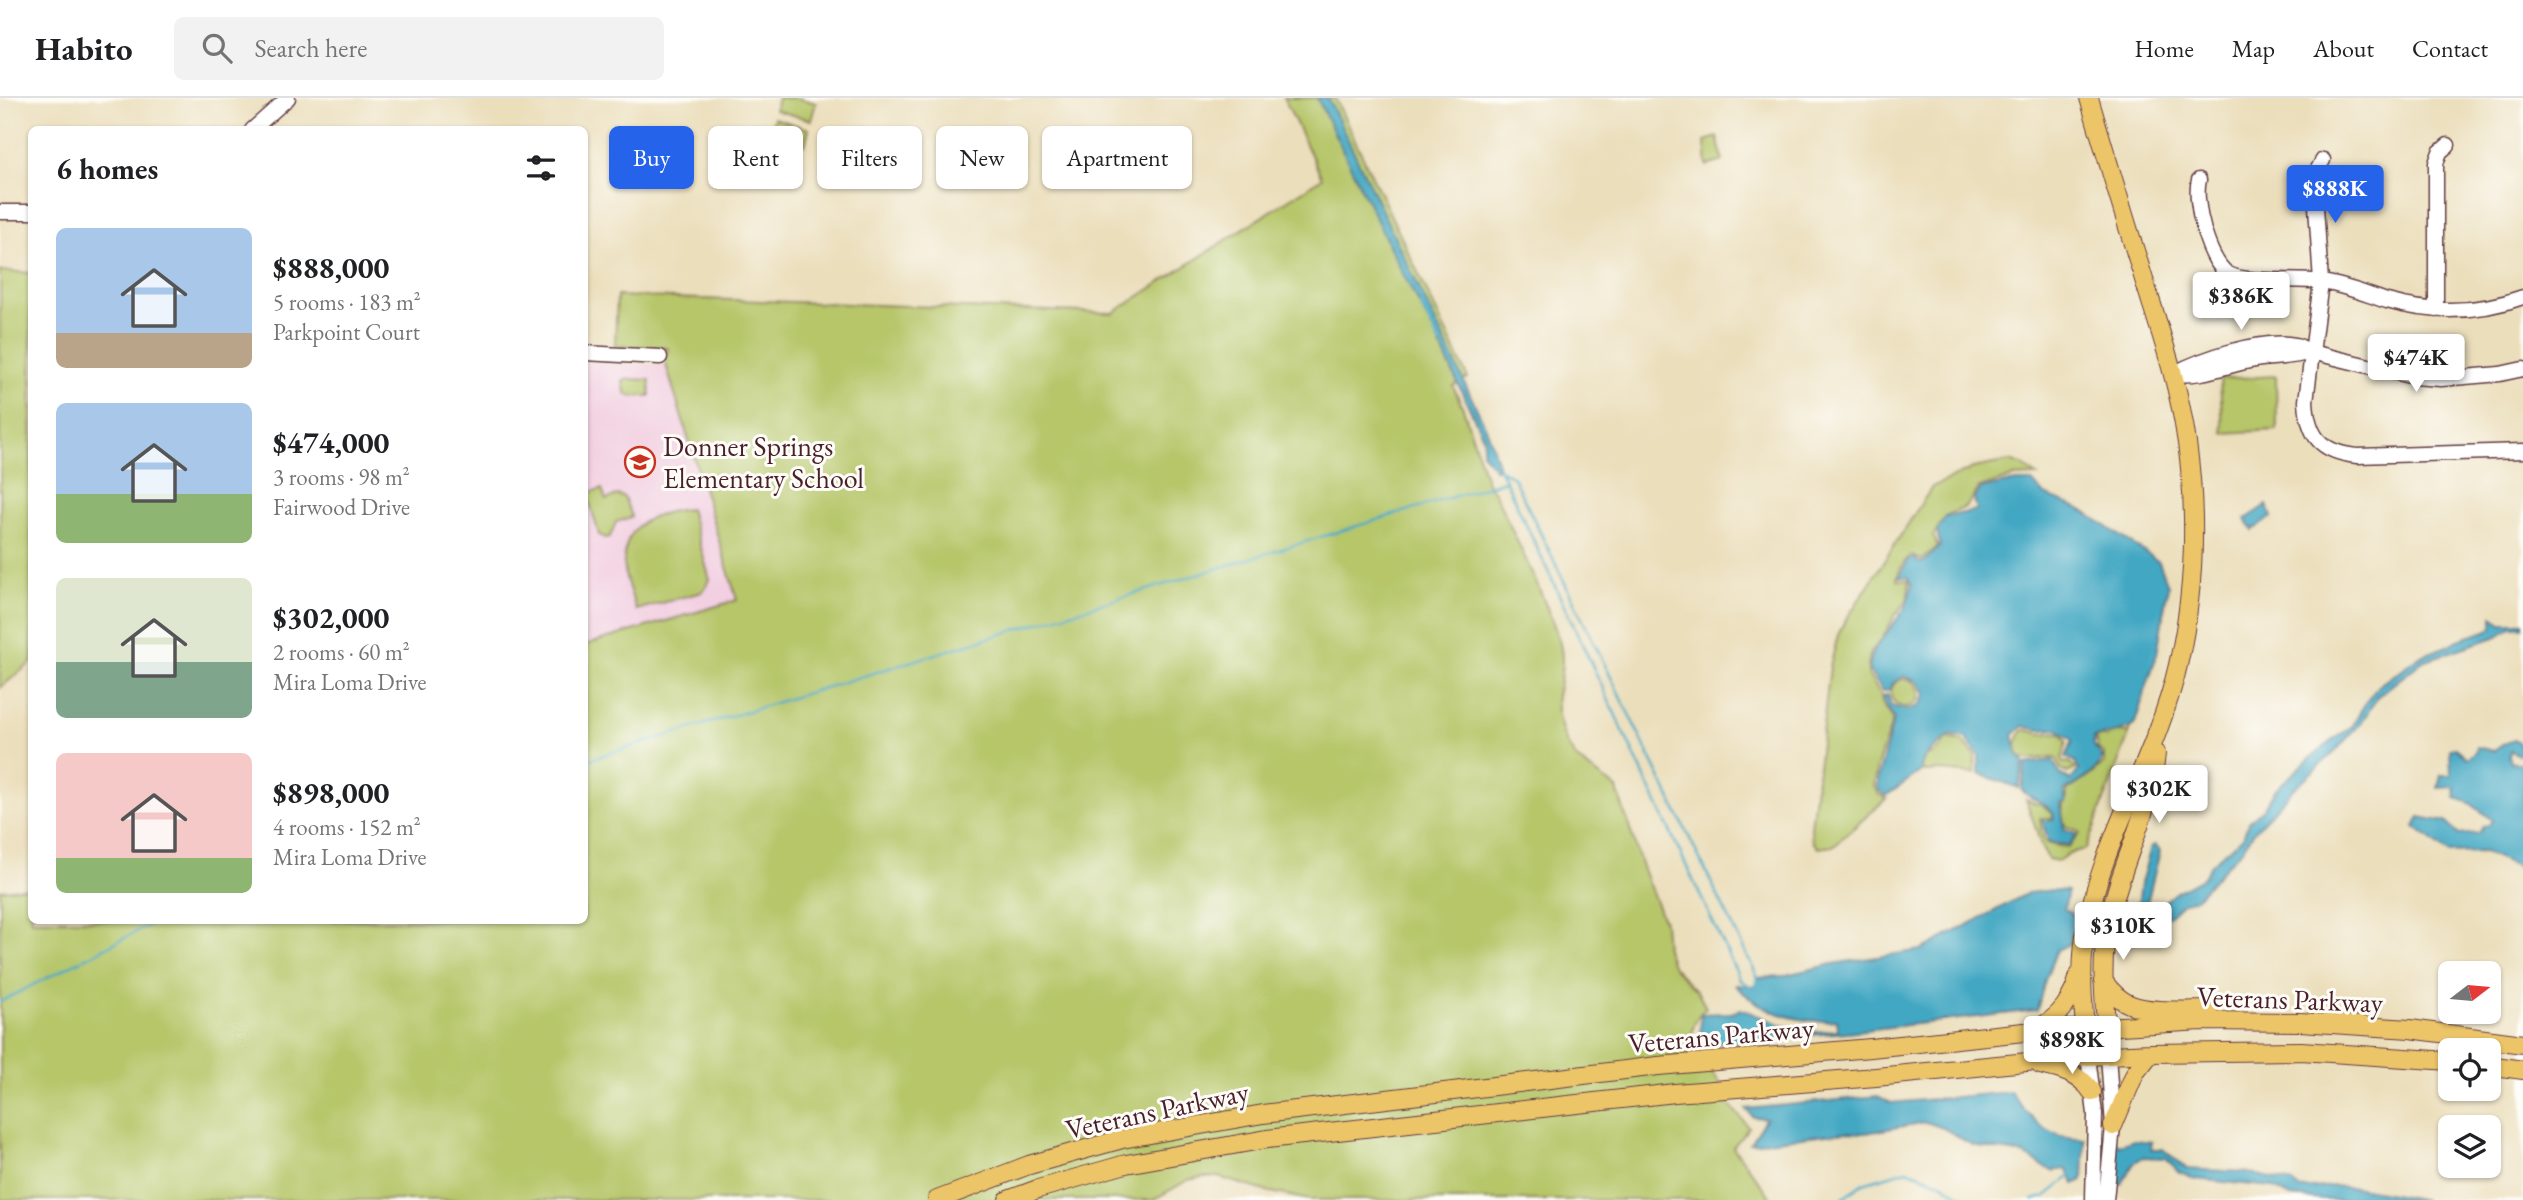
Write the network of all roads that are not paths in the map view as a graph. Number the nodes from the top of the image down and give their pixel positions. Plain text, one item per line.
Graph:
1 (288, 98) edge
2 (2089, 98) edge
3 (256, 126) edge
4 (2448, 145) dead end
5 (2323, 160) dead end
6 (2199, 180) dead end
7 (0, 212) edge
8 (28, 212) edge
9 (2321, 282) junction
10 (2523, 297) edge
11 (2436, 310) junction
12 (2311, 352) junction
13 (588, 353) edge
14 (660, 356) dead end
15 (2523, 369) edge
16 (2173, 374) junction
17 (2523, 451) edge
18 (2157, 736) junction
19 (2083, 958) junction
20 (2103, 981) junction
21 (2107, 1027) junction
22 (2085, 1028) junction
23 (2412, 1030) junction
24 (2024, 1032) junction
25 (2523, 1044) edge
26 (2151, 1053) junction
27 (2108, 1055) junction
28 (2088, 1056) junction
29 (2438, 1060) edge
30 (2029, 1062) junction
31 (2501, 1067) edge
32 (2523, 1070) edge
33 (2092, 1092) junction
34 (2112, 1133) junction
35 (937, 1200) edge
36 (1008, 1200) edge
37 (2093, 1200) edge
38 (2106, 1200) edge

1 - 3 street
2 - 16 main road
4 - 11 street
5 - 9 street
6 - 9 street
7 - 8 street
9 - 11 street
9 - 12 street
10 - 11 street
12 - 15 street
12 - 16 street
12 - 17 street
13 - 14 street
16 - 18 main road
18 - 19 main road
18 - 20 main road
19 - 22 main road
19 - 24 main road
20 - 21 main road
20 - 23 main road
21 - 22 main road, Veterans Parkway
21 - 23 main road, Veterans Parkway
21 - 27 main road
22 - 24 main road, Veterans Parkway
22 - 28 main road
23 - 25 main road, Veterans Parkway
24 - 35 main road, Veterans Parkway
26 - 27 main road, Veterans Parkway
26 - 29 main road, Veterans Parkway
26 - 34 main road
27 - 28 main road, Veterans Parkway
27 - 34 street
28 - 30 main road, Veterans Parkway
28 - 33 street
30 - 33 main road
30 - 36 main road, Veterans Parkway
31 - 32 main road
33 - 37 street
34 - 38 street

